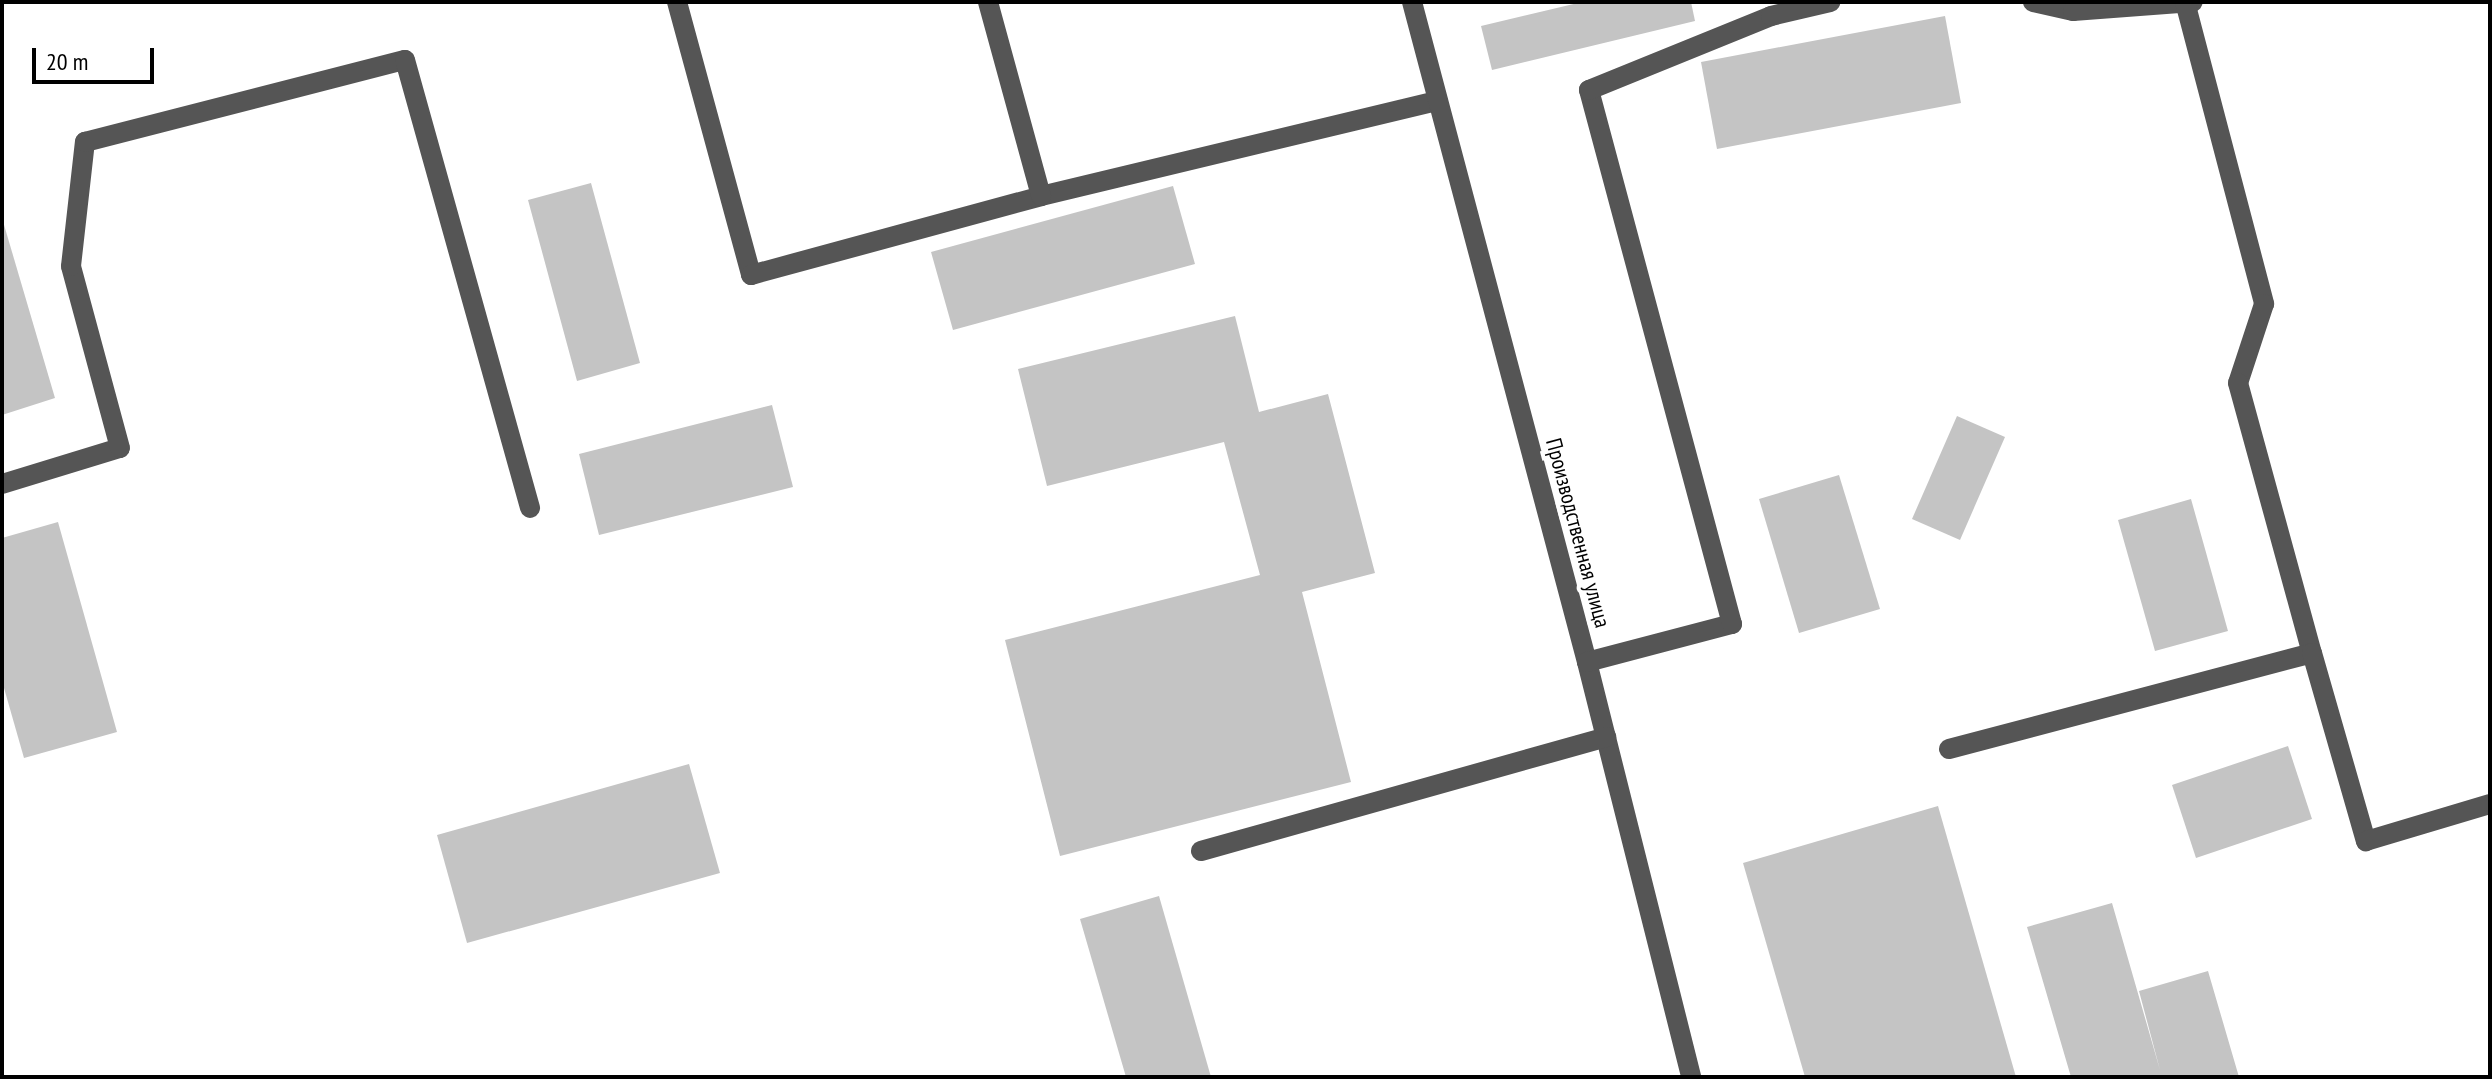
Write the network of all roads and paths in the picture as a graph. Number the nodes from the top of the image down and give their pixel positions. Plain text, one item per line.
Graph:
1 (677, 2) edge
2 (988, 2) edge
3 (1412, 2) edge
4 (1830, 2) edge
5 (2033, 2) edge
6 (2188, 3) edge
7 (1438, 101) junction
8 (1041, 196) junction
9 (2, 484) edge
10 (530, 508) dead end
11 (2312, 653) junction
12 (1587, 662) junction
13 (1606, 737) junction
14 (1949, 749) dead end
15 (2490, 804) edge
16 (1201, 851) dead end
17 (1691, 1077) edge

1 - 8 street
2 - 8 street
3 - 7 street, Производственная улица
4 - 12 street
5 - 6 street
6 - 11 street
7 - 8 street
7 - 12 street, Производственная улица
9 - 10 street
11 - 14 street
11 - 15 street
12 - 13 street, Производственная улица
13 - 16 street
13 - 17 street, Производственная улица

